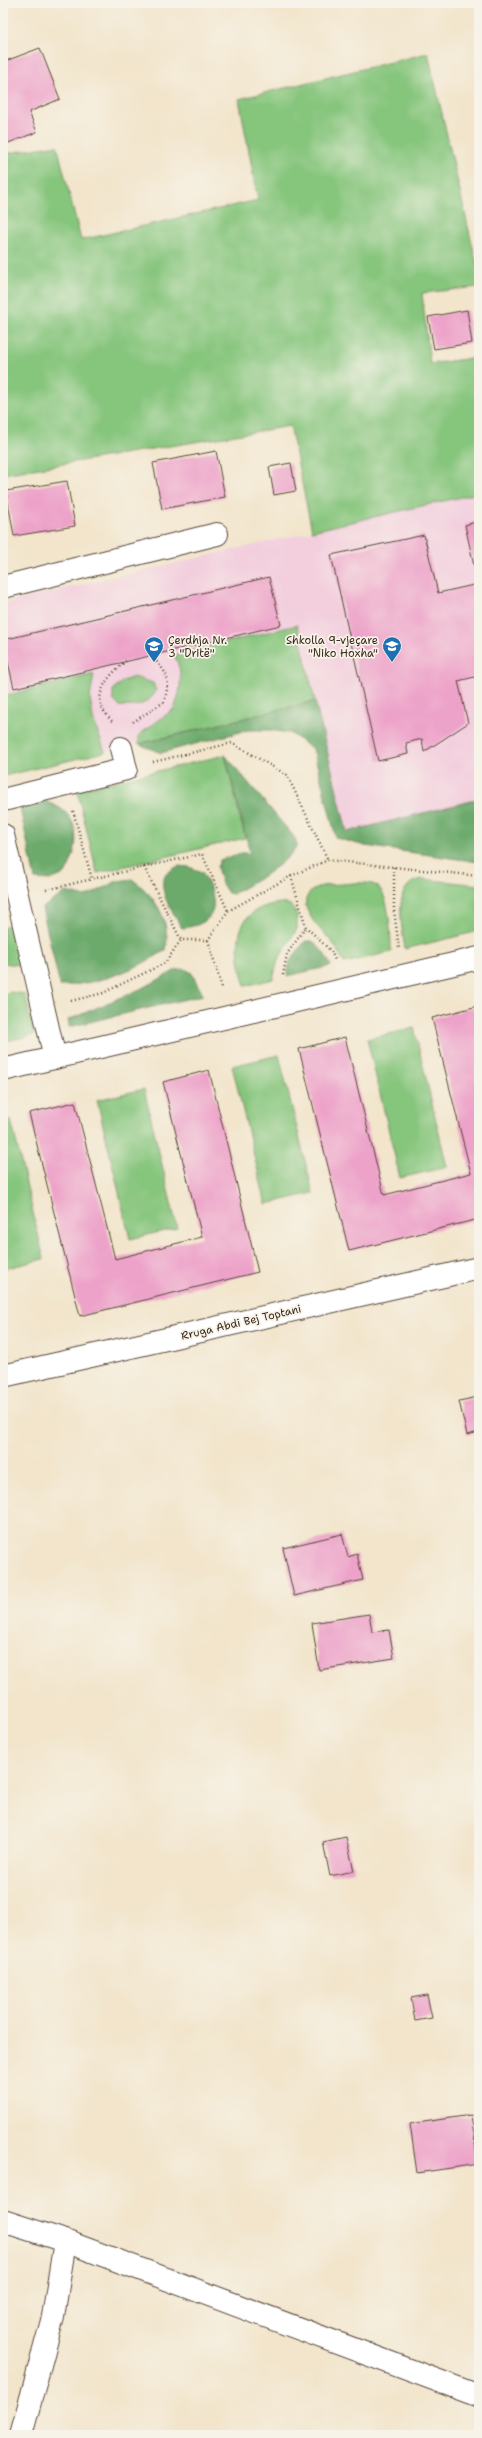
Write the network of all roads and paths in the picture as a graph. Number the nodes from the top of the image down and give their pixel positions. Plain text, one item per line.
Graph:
1 (217, 534) dead end
2 (3, 587) edge
3 (151, 656) dead end
4 (126, 662) dead end
5 (122, 749) junction
6 (63, 785) junction
7 (3, 800) edge
8 (3, 835) edge
9 (328, 860) junction
10 (144, 867) junction
11 (394, 867) junction
12 (290, 876) junction
13 (479, 876) edge
14 (92, 879) junction
15 (38, 892) dead end
16 (228, 911) junction
17 (306, 927) junction
18 (181, 940) junction
19 (208, 940) junction
20 (399, 950) dead end
21 (479, 958) edge
22 (337, 964) dead end
23 (283, 976) dead end
24 (222, 991) dead end
25 (64, 1003) dead end
26 (54, 1058) junction
27 (3, 1070) edge
28 (479, 1268) edge
29 (3, 1376) edge
30 (3, 2221) edge
31 (65, 2241) junction
32 (479, 2396) edge
33 (21, 2435) edge

1 - 2 street
3 - 5 path
4 - 5 path
5 - 6 street
5 - 9 path
6 - 7 street
6 - 14 path
8 - 26 street
9 - 11 path
9 - 12 path
10 - 14 path
10 - 16 path
10 - 18 path
11 - 13 path
11 - 20 path
12 - 16 path
12 - 17 path
14 - 15 path
16 - 19 path
17 - 22 path
17 - 23 path
18 - 19 path
18 - 25 path
19 - 24 path
21 - 26 street
26 - 27 street
28 - 29 street, Rruga Abdi Bej Toptani
30 - 31 street
31 - 32 street
31 - 33 street

